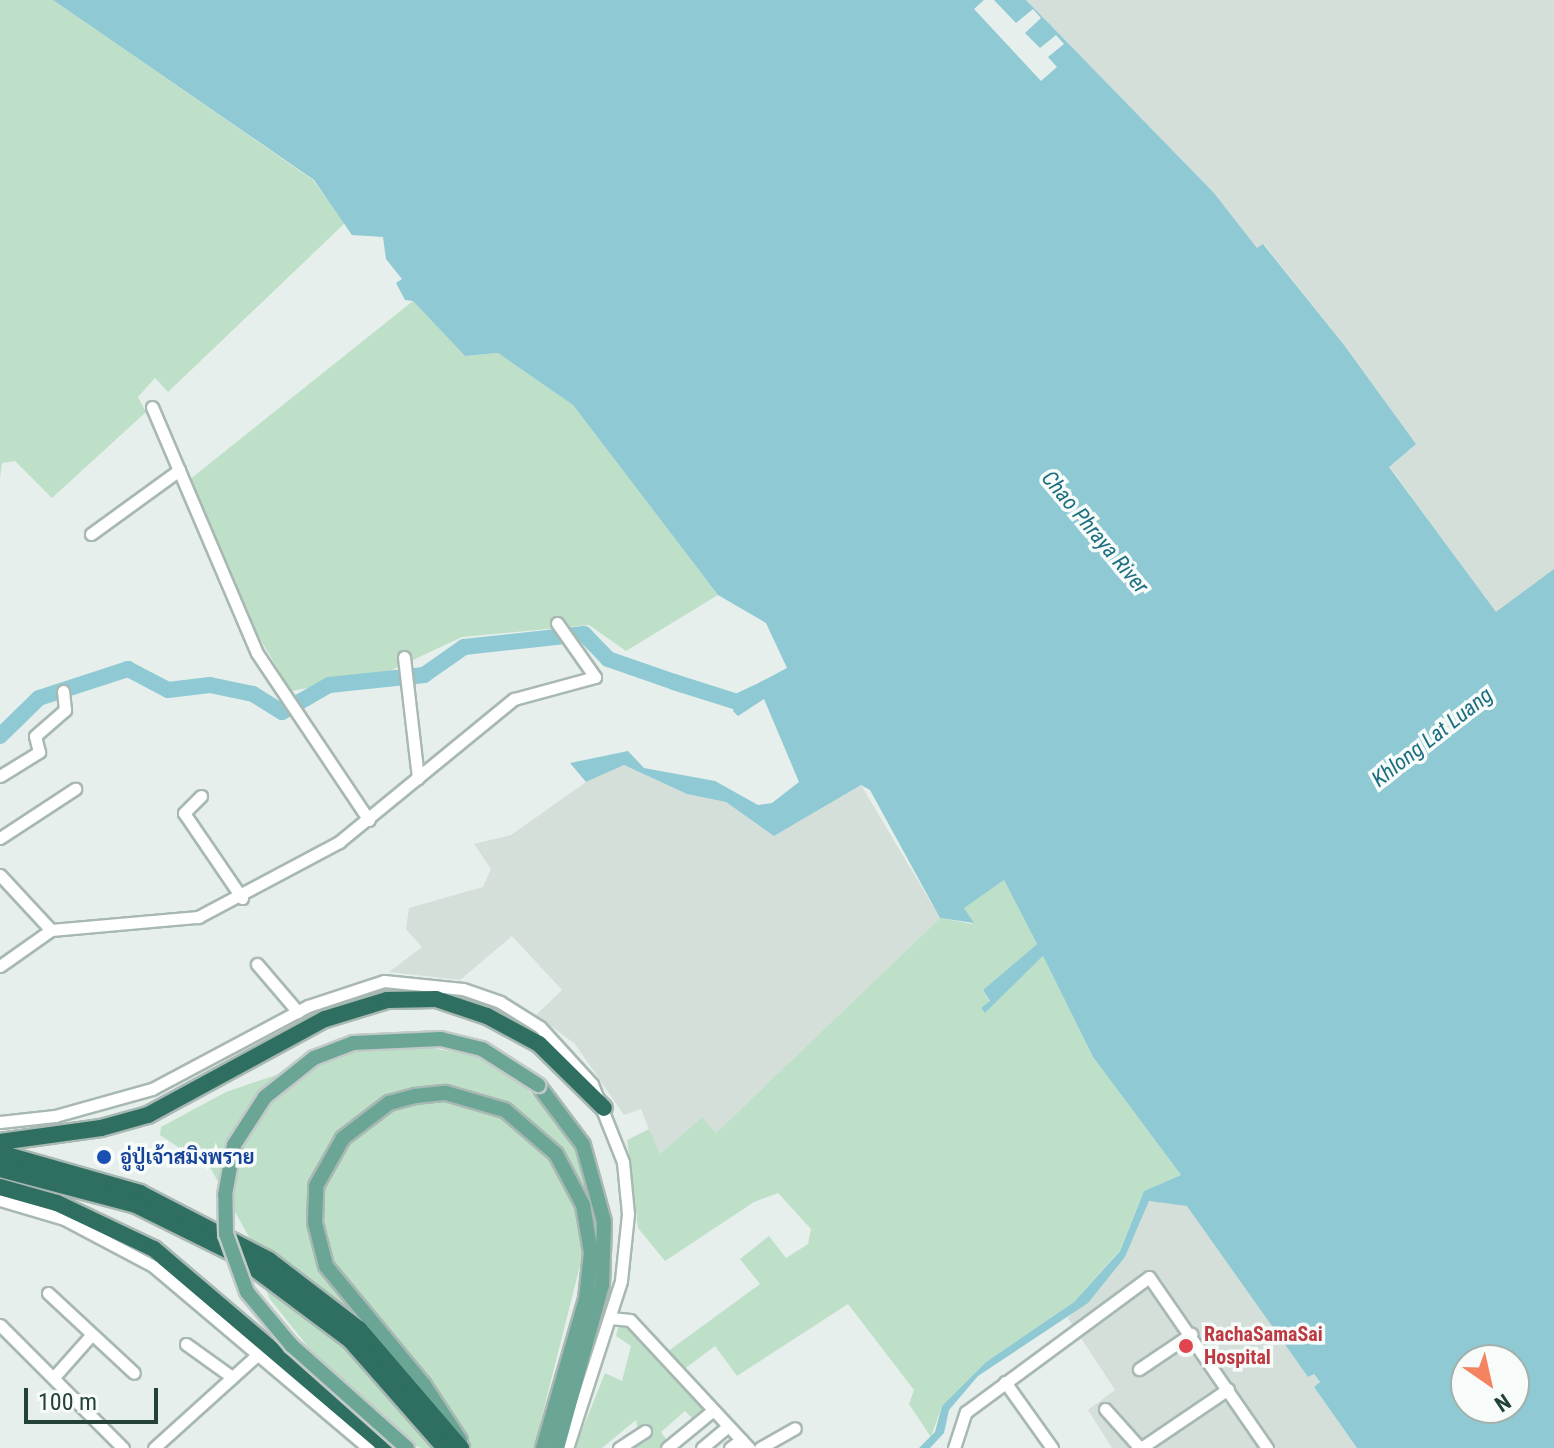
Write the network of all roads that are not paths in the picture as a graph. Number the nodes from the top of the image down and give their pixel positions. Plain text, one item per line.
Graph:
1 (152, 407) dead end
2 (179, 470) junction
3 (91, 534) dead end
4 (557, 623) dead end
5 (405, 660) dead end
6 (64, 698) dead end
7 (0, 776) edge
8 (418, 778) junction
9 (75, 789) dead end
10 (201, 796) dead end
11 (369, 820) junction
12 (0, 838) edge
13 (0, 875) edge
14 (242, 898) junction
15 (51, 930) junction
16 (257, 964) dead end
17 (0, 966) edge
18 (298, 1012) junction
19 (604, 1108) junction
20 (0, 1122) edge
21 (0, 1142) edge
22 (0, 1153) edge
23 (0, 1169) edge
24 (0, 1187) edge
25 (0, 1200) edge
26 (48, 1293) dead end
27 (611, 1318) junction
28 (0, 1325) edge
29 (92, 1334) junction
30 (1191, 1334) junction
31 (186, 1344) dead end
32 (259, 1353) junction
33 (1139, 1369) dead end
34 (134, 1373) dead end
35 (54, 1377) junction
36 (232, 1377) junction
37 (1005, 1382) junction
38 (1228, 1389) junction
39 (1105, 1409) dead end
40 (712, 1411) junction
41 (728, 1426) junction
42 (795, 1428) dead end
43 (645, 1431) dead end
44 (745, 1444) edge
45 (123, 1448) edge
46 (154, 1448) edge
47 (368, 1448) edge
48 (388, 1448) edge
49 (407, 1448) edge
50 (445, 1448) edge
51 (463, 1448) edge
52 (543, 1448) edge
53 (557, 1448) edge
54 (567, 1448) edge
55 (619, 1448) edge
56 (667, 1448) edge
57 (702, 1448) edge
58 (730, 1448) edge
59 (760, 1448) edge
60 (954, 1448) edge
61 (1052, 1448) edge
62 (1140, 1448) edge
63 (1267, 1448) edge

1 - 2 street
2 - 3 street
2 - 11 street
4 - 8 street
5 - 8 street
6 - 7 street
8 - 11 street
9 - 12 street
10 - 14 street
11 - 14 street
13 - 15 street
14 - 15 street
15 - 17 street
16 - 18 street
18 - 19 street
18 - 20 street
19 - 21 highway
19 - 27 street
22 - 51 highway
23 - 50 highway
24 - 48 highway
25 - 32 street
26 - 29 street
27 - 40 street
27 - 54 street
28 - 35 street
29 - 34 street
29 - 35 street
30 - 33 street
30 - 37 street
30 - 38 street
31 - 36 street
32 - 36 street
32 - 47 street
35 - 45 street
36 - 46 street
37 - 60 street
37 - 61 street
38 - 62 street
38 - 63 street
39 - 62 street
40 - 41 street
40 - 56 street
41 - 44 street
41 - 57 street
42 - 59 street
43 - 55 street
44 - 58 street
49 - 53 main road, bridge
51 - 52 main road

